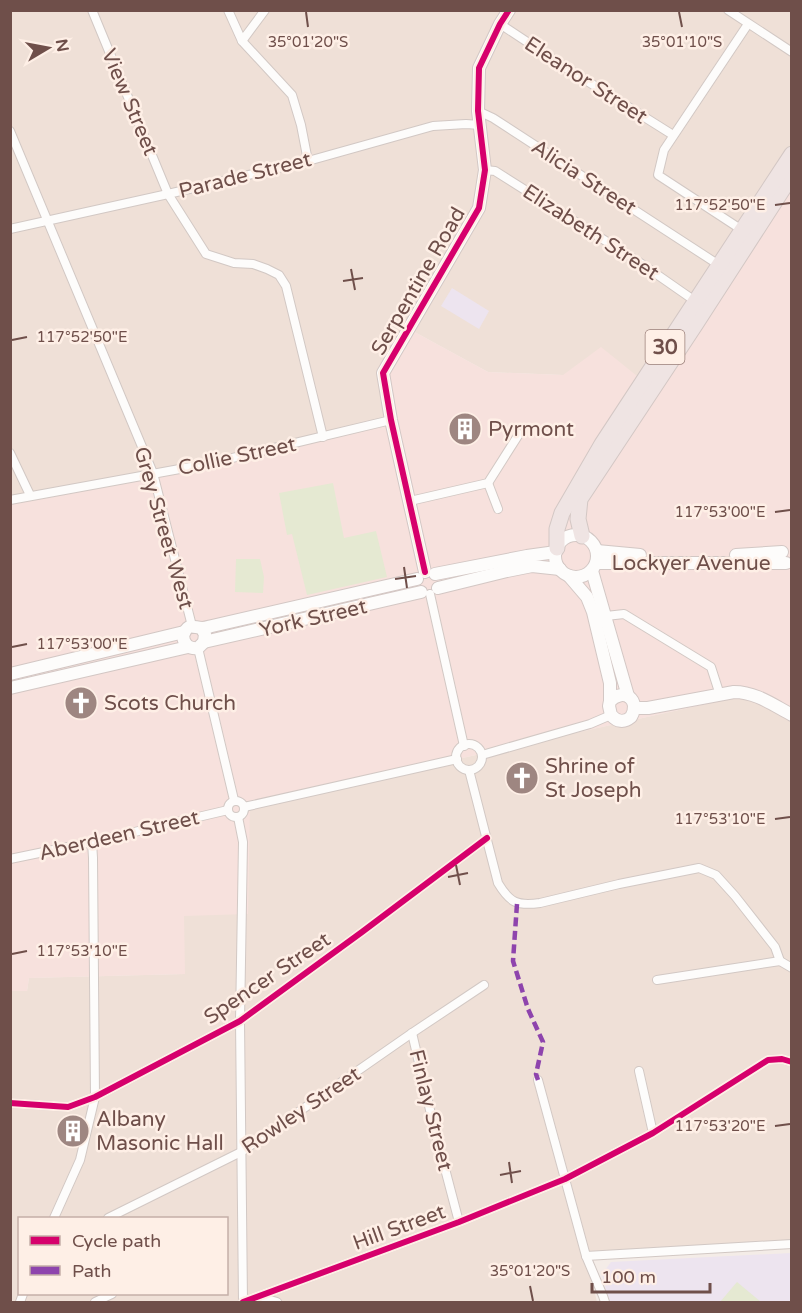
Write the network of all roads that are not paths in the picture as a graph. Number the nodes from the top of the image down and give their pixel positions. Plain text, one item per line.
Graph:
1 (92, 10) edge
2 (228, 10) edge
3 (265, 10) edge
4 (509, 10) edge
5 (728, 10) edge
6 (500, 24) junction
7 (748, 24) junction
8 (242, 41) junction
9 (792, 52) edge
10 (477, 111) junction
11 (480, 125) junction
12 (10, 131) edge
13 (673, 135) junction
14 (792, 154) edge
15 (308, 161) junction
16 (485, 170) junction
17 (784, 179) edge
18 (168, 194) junction
19 (48, 221) junction
20 (10, 229) edge
21 (742, 230) junction
22 (719, 265) junction
23 (700, 304) junction
24 (391, 420) junction
25 (519, 434) dead end
26 (323, 437) junction
27 (10, 453) edge
28 (153, 473) junction
29 (488, 483) junction
30 (30, 495) junction
31 (10, 500) edge
32 (410, 501) junction
33 (498, 509) dead end
34 (582, 536) junction
35 (556, 550) junction
36 (788, 556) edge
37 (595, 562) junction
38 (564, 573) junction
39 (426, 575) junction
40 (430, 591) junction
41 (606, 616) junction
42 (192, 629) junction
43 (197, 645) junction
44 (10, 674) edge
45 (10, 688) edge
46 (720, 694) junction
47 (628, 696) junction
48 (610, 701) junction
49 (635, 708) junction
50 (611, 715) junction
51 (792, 715) edge
52 (464, 746) junction
53 (482, 755) junction
54 (457, 759) junction
55 (469, 770) junction
56 (234, 800) junction
57 (244, 807) junction
58 (228, 810) junction
59 (238, 817) junction
60 (487, 838) junction
61 (92, 842) junction
62 (10, 859) edge
63 (780, 961) junction
64 (792, 968) edge
65 (657, 980) dead end
66 (484, 986) dead end
67 (240, 1021) junction
68 (412, 1033) junction
69 (792, 1062) edge
70 (639, 1071) dead end
71 (538, 1080) dead end
72 (95, 1097) junction
73 (10, 1103) edge
74 (653, 1133) junction
75 (241, 1152) junction
76 (565, 1179) junction
77 (54, 1217) edge
78 (110, 1217) edge
79 (459, 1222) junction
80 (792, 1244) edge
81 (586, 1256) junction
82 (260, 1296) junction
83 (243, 1302) edge
84 (277, 1302) edge
85 (605, 1302) edge

1 - 18 street, View Street
2 - 8 street
3 - 8 street
4 - 6 main road, Serpentine Road
5 - 7 street
6 - 10 main road, Serpentine Road
6 - 13 street, Eleanor Street
7 - 9 street
7 - 13 street
8 - 15 street
10 - 11 main road, Serpentine Road
10 - 22 street, Alicia Street
11 - 15 street, Parade Street
11 - 16 main road, Serpentine Road
12 - 19 street, Grey Street West
13 - 21 street
14 - 17 highway, 30
15 - 18 street, Parade Street
16 - 23 street, Elizabeth Street
16 - 24 main road, Serpentine Road
17 - 21 highway, 30
17 - 23 highway, 30
18 - 19 street, Parade Street
18 - 26 street, View Street
19 - 20 street, Parade Street
19 - 28 street, Grey Street West
21 - 22 highway, 30
22 - 23 highway, 30
23 - 34 highway, 30
23 - 35 highway, 30
24 - 26 street, Collie Street
24 - 32 main road, Serpentine Road
25 - 29 street
26 - 28 street, Collie Street
27 - 30 street
28 - 30 street, Collie Street
28 - 42 street, Grey Street West
29 - 32 street
29 - 33 street
30 - 31 street, Collie Street
32 - 39 main road, Serpentine Road
34 - 35 main road
34 - 37 main road
35 - 38 main road
35 - 39 main road, York Street
36 - 37 main road, Lockyer Avenue
37 - 38 main road
37 - 41 main road
38 - 40 main road, York Street
38 - 48 main road
39 - 40 main road
39 - 40 main road
39 - 42 main road, York Street
40 - 43 main road, York Street
40 - 52 street
41 - 46 street
41 - 47 main road
42 - 43 main road
42 - 43 main road
42 - 44 main road, York Street
43 - 45 main road, York Street
43 - 56 street
46 - 49 main road
46 - 51 main road
47 - 48 main road
47 - 49 main road
48 - 50 main road
49 - 50 main road
50 - 53 street
52 - 53 street
52 - 54 street
53 - 55 street
54 - 55 street
54 - 57 street
55 - 60 street
56 - 57 street
56 - 58 street
57 - 59 street
58 - 59 street
58 - 61 street, Aberdeen Street
59 - 67 street
60 - 63 street
60 - 67 street, Spencer Street
61 - 62 street, Aberdeen Street
61 - 72 street
63 - 64 street
63 - 65 street
66 - 68 street, Rowley Street
67 - 72 street, Spencer Street
67 - 75 street
68 - 75 street, Rowley Street
68 - 79 street, Finlay Street
69 - 74 street, Hill Street
70 - 74 street
71 - 76 street
72 - 73 street, Spencer Street
72 - 77 street
74 - 76 street, Hill Street
75 - 78 street, Rowley Street
75 - 83 street
76 - 79 street, Hill Street
76 - 81 street
79 - 82 street, Hill Street
80 - 81 street
81 - 85 street
82 - 83 street, Hill Street
82 - 84 street

